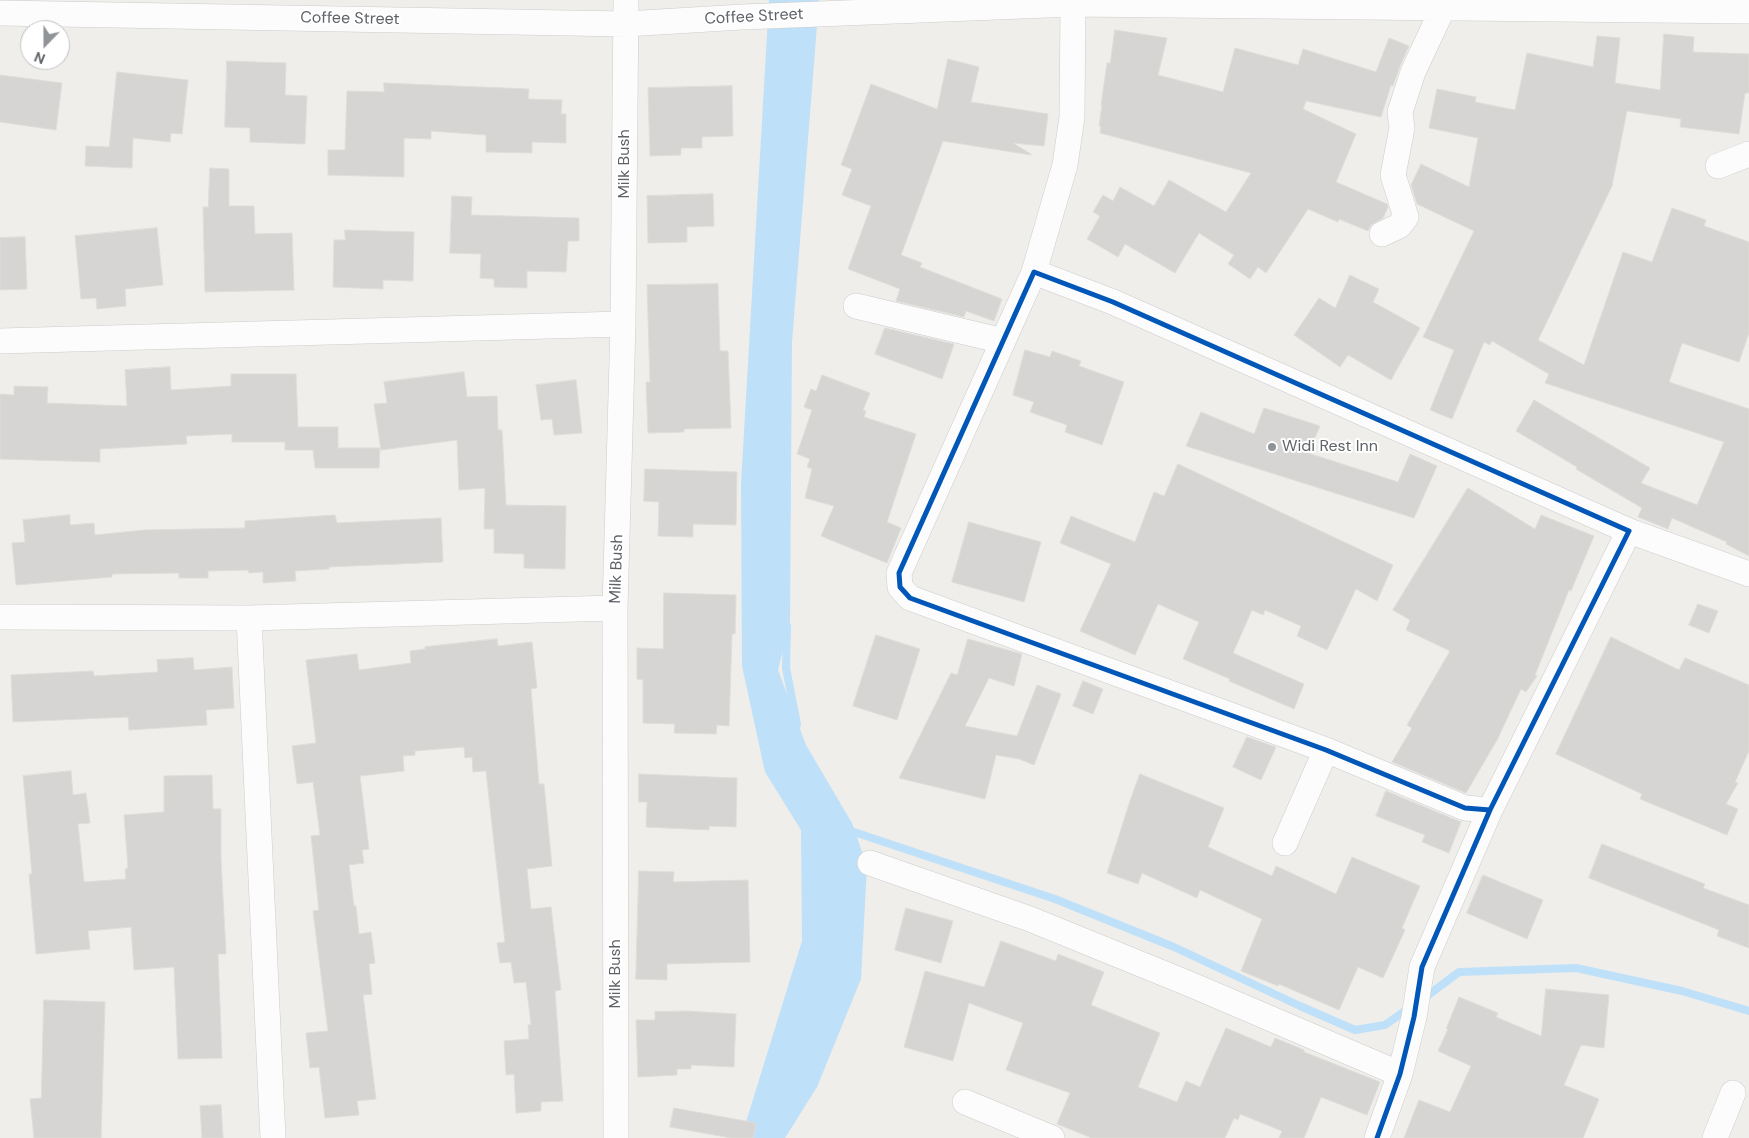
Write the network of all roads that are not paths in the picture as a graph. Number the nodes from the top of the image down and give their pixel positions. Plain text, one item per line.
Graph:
1 (626, 0) edge
2 (1073, 4) junction
3 (1443, 8) junction
4 (1749, 11) edge
5 (0, 12) edge
6 (626, 24) junction
7 (1749, 154) edge
8 (1718, 166) dead end
9 (1382, 234) dead end
10 (1034, 272) junction
11 (856, 306) dead end
12 (623, 324) junction
13 (0, 341) edge
14 (1003, 341) junction
15 (1629, 531) junction
16 (1749, 574) edge
17 (616, 608) junction
18 (0, 617) edge
19 (249, 618) junction
20 (1326, 750) junction
21 (1490, 810) junction
22 (1285, 843) dead end
23 (870, 863) dead end
24 (1400, 1074) junction
25 (1733, 1093) dead end
26 (965, 1102) dead end
27 (272, 1138) edge
28 (616, 1138) edge
29 (1052, 1138) edge
30 (1377, 1138) edge
31 (1715, 1138) edge

1 - 6 street, Milk Bush
2 - 3 street, Coffee Street
2 - 6 street, Coffee Street
2 - 10 street
3 - 4 street, Coffee Street
3 - 9 street
5 - 6 street, Coffee Street
6 - 12 street, Milk Bush
7 - 8 street
10 - 14 street
10 - 15 street
11 - 14 street
12 - 13 street
12 - 17 street, Milk Bush
14 - 20 street
15 - 16 street
15 - 21 street
17 - 19 street
17 - 28 street, Milk Bush
18 - 19 street
19 - 27 street
20 - 21 street
20 - 22 street
21 - 24 street
23 - 24 street
24 - 30 street
25 - 31 street
26 - 29 street

